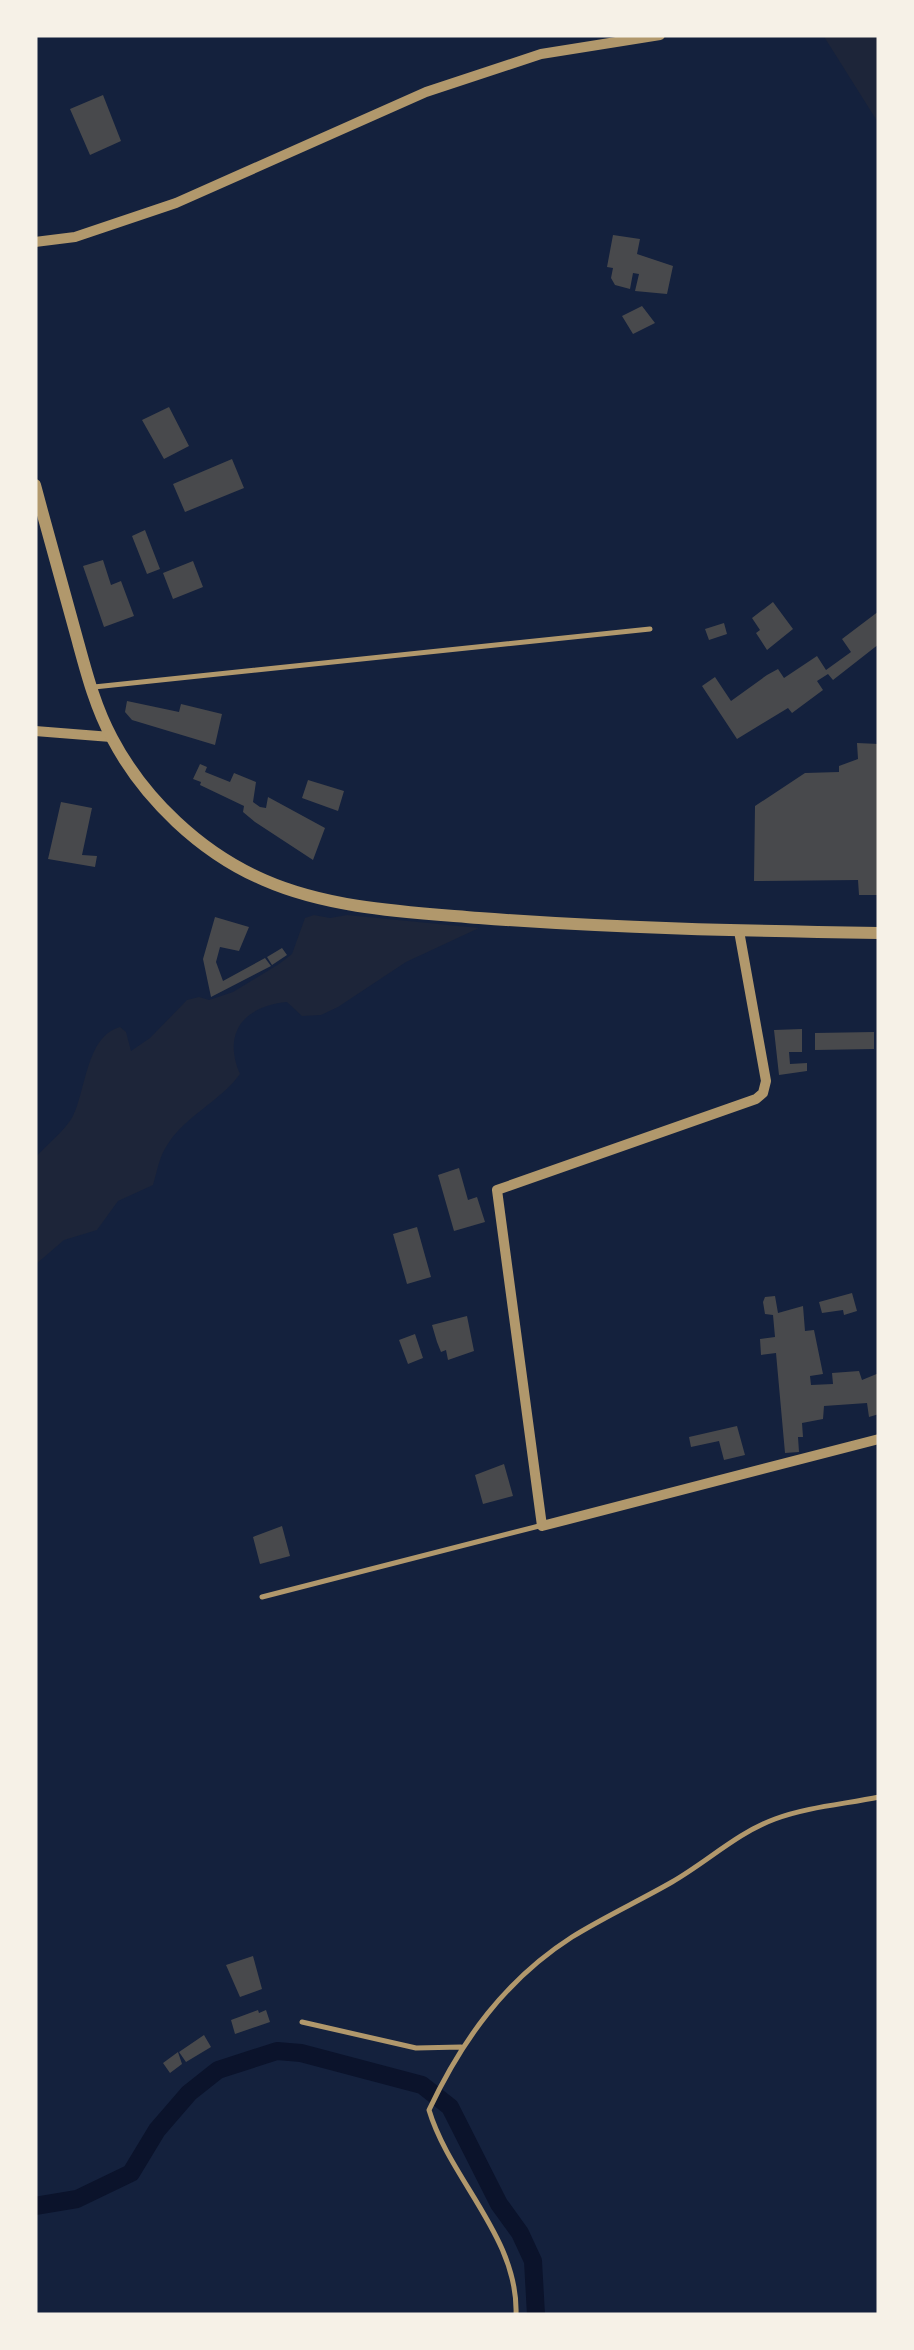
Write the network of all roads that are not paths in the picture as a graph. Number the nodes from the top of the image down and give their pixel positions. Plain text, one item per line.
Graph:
1 (660, 35) edge
2 (35, 242) edge
3 (35, 486) edge
4 (650, 629) dead end
5 (91, 687) junction
6 (35, 730) edge
7 (111, 737) junction
8 (739, 930) junction
9 (879, 933) edge
10 (879, 1439) edge
11 (542, 1526) junction
12 (262, 1596) dead end
13 (879, 1797) edge
14 (302, 2022) dead end
15 (461, 2046) junction
16 (516, 2315) edge

1 - 2 street
3 - 5 street
4 - 5 lane
5 - 7 street
6 - 7 street
7 - 8 street
8 - 9 street
8 - 11 street
10 - 11 street
11 - 12 lane
13 - 15 lane
14 - 15 lane
15 - 16 lane

